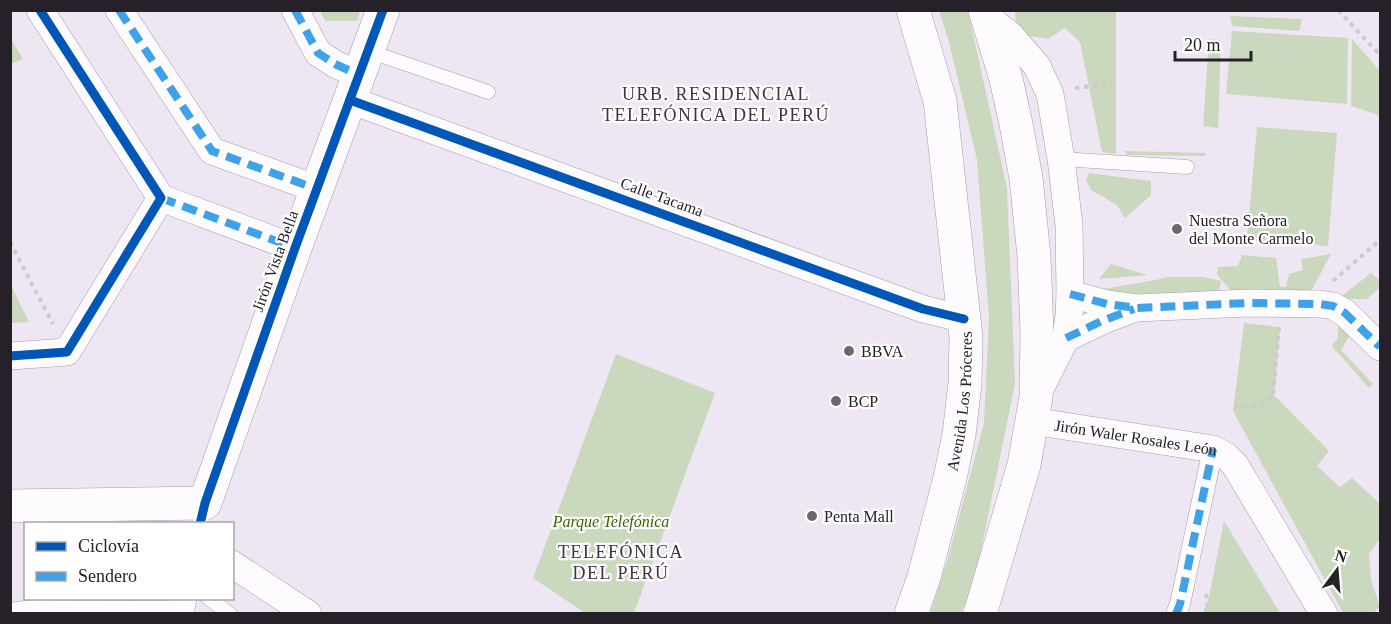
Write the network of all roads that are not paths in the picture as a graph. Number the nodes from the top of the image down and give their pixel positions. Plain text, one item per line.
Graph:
1 (40, 10) edge
2 (119, 10) edge
3 (295, 10) edge
4 (383, 10) edge
5 (913, 10) edge
6 (987, 13) edge
7 (359, 75) junction
8 (488, 92) dead end
9 (1062, 159) junction
10 (1187, 167) dead end
11 (317, 189) junction
12 (161, 198) junction
13 (295, 248) junction
14 (1070, 294) junction
15 (1137, 308) junction
16 (964, 319) junction
17 (1066, 338) junction
18 (1380, 347) edge
19 (10, 356) edge
20 (1034, 409) junction
21 (1213, 449) junction
22 (10, 506) edge
23 (202, 513) edge
24 (234, 565) edge
25 (211, 600) edge
26 (182, 607) edge
27 (10, 610) edge
28 (230, 614) edge
29 (308, 614) edge
30 (911, 614) edge
31 (980, 614) edge
32 (1176, 614) edge
33 (1323, 614) edge

1 - 12 street
2 - 11 street
3 - 7 street, Calle Tacama
4 - 7 main road, Jirón Vista Bella
5 - 16 main road, Avenida Los Próceres
6 - 9 street
6 - 20 main road
7 - 8 lane
7 - 11 main road, Jirón Vista Bella
7 - 16 street, Calle Tacama
9 - 10 lane
9 - 14 street
11 - 13 main road, Jirón Vista Bella
12 - 13 street
12 - 19 street
13 - 23 main road, Jirón Vista Bella
14 - 15 street
14 - 17 street
15 - 17 street
15 - 18 street
16 - 30 main road, Avenida Los Próceres
17 - 20 street
20 - 21 street, Jirón Waler Rosales León
20 - 31 main road
21 - 32 street
21 - 33 street, Jirón Waler Rosales León
22 - 23 main road
24 - 29 street
25 - 28 lane
26 - 27 lane

